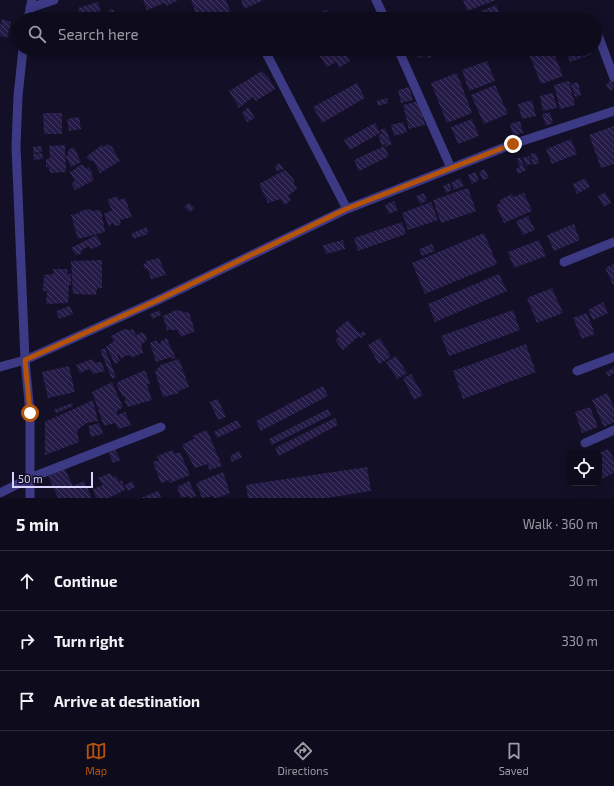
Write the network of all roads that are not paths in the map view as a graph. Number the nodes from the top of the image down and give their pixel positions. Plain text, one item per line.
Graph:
1 (54, 0) edge
2 (376, 0) edge
3 (31, 4) edge
4 (382, 12) edge
5 (602, 46) edge
6 (22, 56) edge
7 (268, 56) edge
8 (401, 56) edge
9 (614, 78) edge
10 (614, 111) edge
11 (451, 168) junction
12 (346, 209) junction
13 (614, 242) edge
14 (564, 262) dead end
15 (614, 357) edge
16 (25, 360) junction
17 (0, 367) edge
18 (576, 371) dead end
19 (161, 427) dead end
20 (614, 430) edge
21 (585, 443) dead end
22 (30, 478) junction
23 (0, 493) edge
24 (30, 498) edge

1 - 3 street
2 - 4 street
5 - 9 street
6 - 16 street
7 - 12 street
8 - 11 street
10 - 11 street
11 - 12 street
12 - 16 street
13 - 14 street
15 - 18 street
16 - 17 street
16 - 22 street
19 - 22 street
20 - 21 street
22 - 23 street
22 - 24 street

